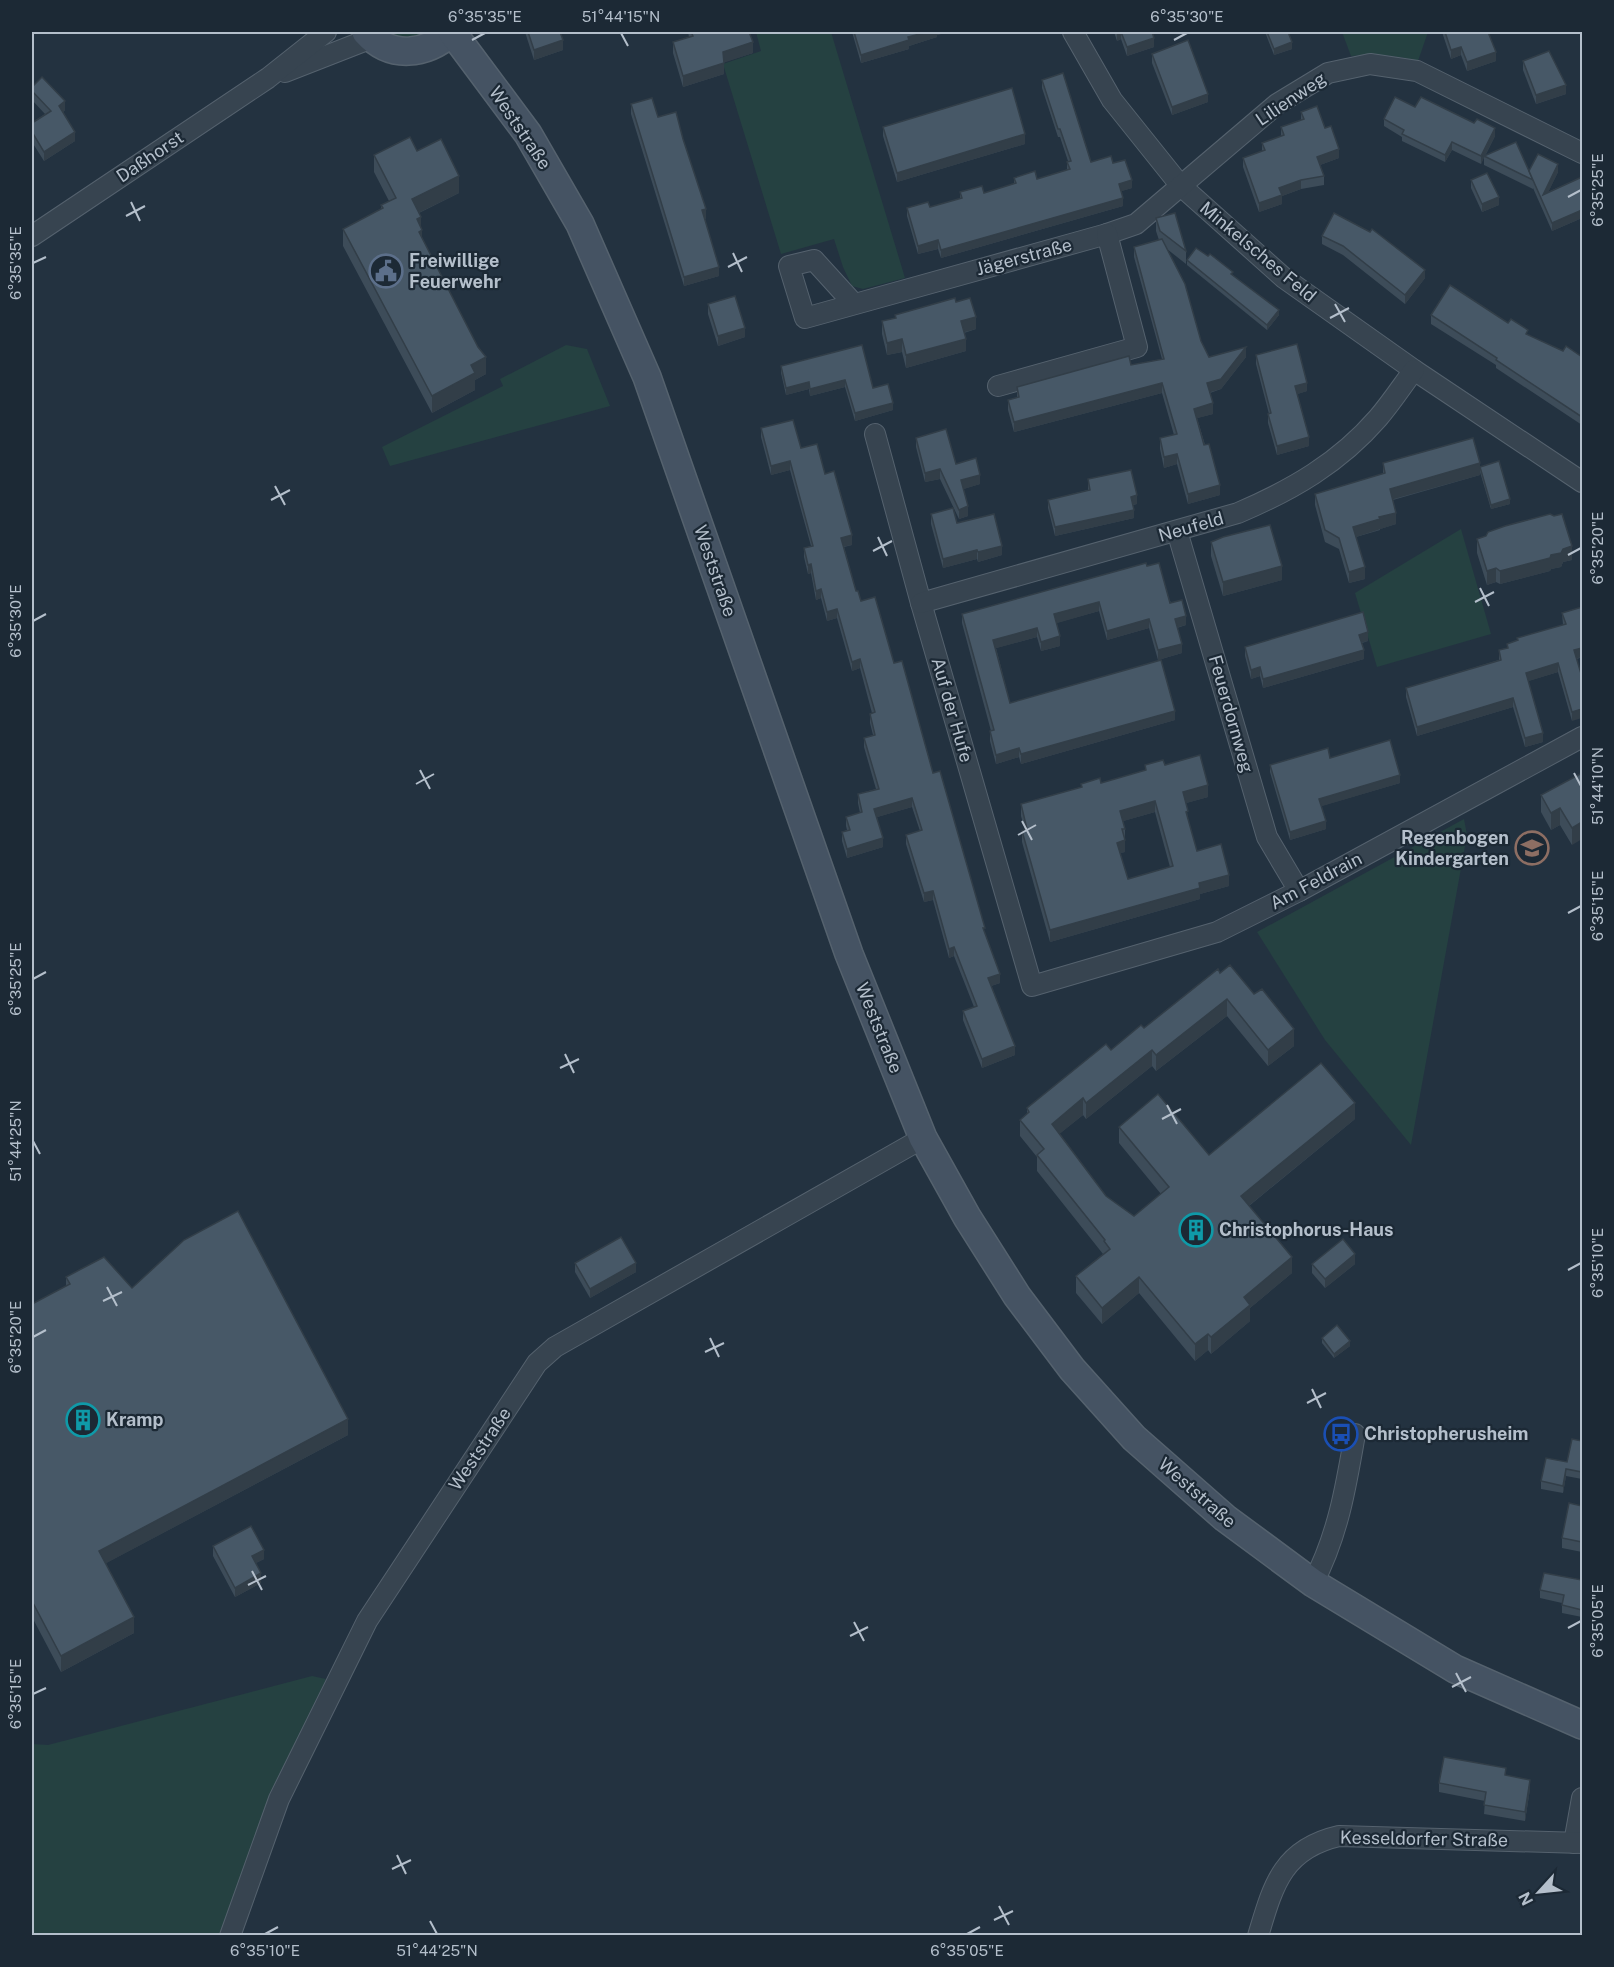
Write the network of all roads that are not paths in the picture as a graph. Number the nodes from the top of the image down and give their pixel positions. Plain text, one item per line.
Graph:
1 (326, 32) edge
2 (452, 32) edge
3 (1074, 32) edge
4 (369, 35) edge
5 (268, 78) junction
6 (1582, 153) edge
7 (1180, 185) junction
8 (1107, 234) junction
9 (32, 236) edge
10 (854, 304) dead end
11 (1414, 370) junction
12 (998, 386) dead end
13 (875, 434) dead end
14 (1582, 482) edge
15 (1177, 531) junction
16 (921, 603) junction
17 (1582, 736) edge
18 (1299, 891) junction
19 (1032, 986) joint
20 (923, 1138) junction
21 (1355, 1434) dead end
22 (1313, 1583) junction
23 (1582, 1725) edge
24 (1582, 1798) edge
25 (1578, 1843) edge
26 (230, 1935) edge
27 (1258, 1935) edge

1 - 5 street, Daßhorst
2 - 4 main road
2 - 20 main road, Weststraße
3 - 7 street, Minkelsches Feld
4 - 5 street, Daßhorst
5 - 9 street, Daßhorst
6 - 7 street, Lilienweg
7 - 8 street, Jägerstraße
7 - 11 street, Minkelsches Feld
8 - 10 street, Jägerstraße
8 - 12 street
11 - 14 street, Minkelsches Feld
11 - 15 street, Neufeld
13 - 16 street, Auf der Hufe
15 - 16 street, Neufeld
15 - 18 street, Feuerdornweg
16 - 19 street, Auf der Hufe
17 - 18 street, Am Feldrain
18 - 19 street, Am Feldrain
20 - 22 main road, Weststraße
20 - 26 street, Weststraße
21 - 22 street
22 - 23 main road, Weststraße
24 - 25 street, Kesseldorfer Straße
25 - 27 street, Kesseldorfer Straße

